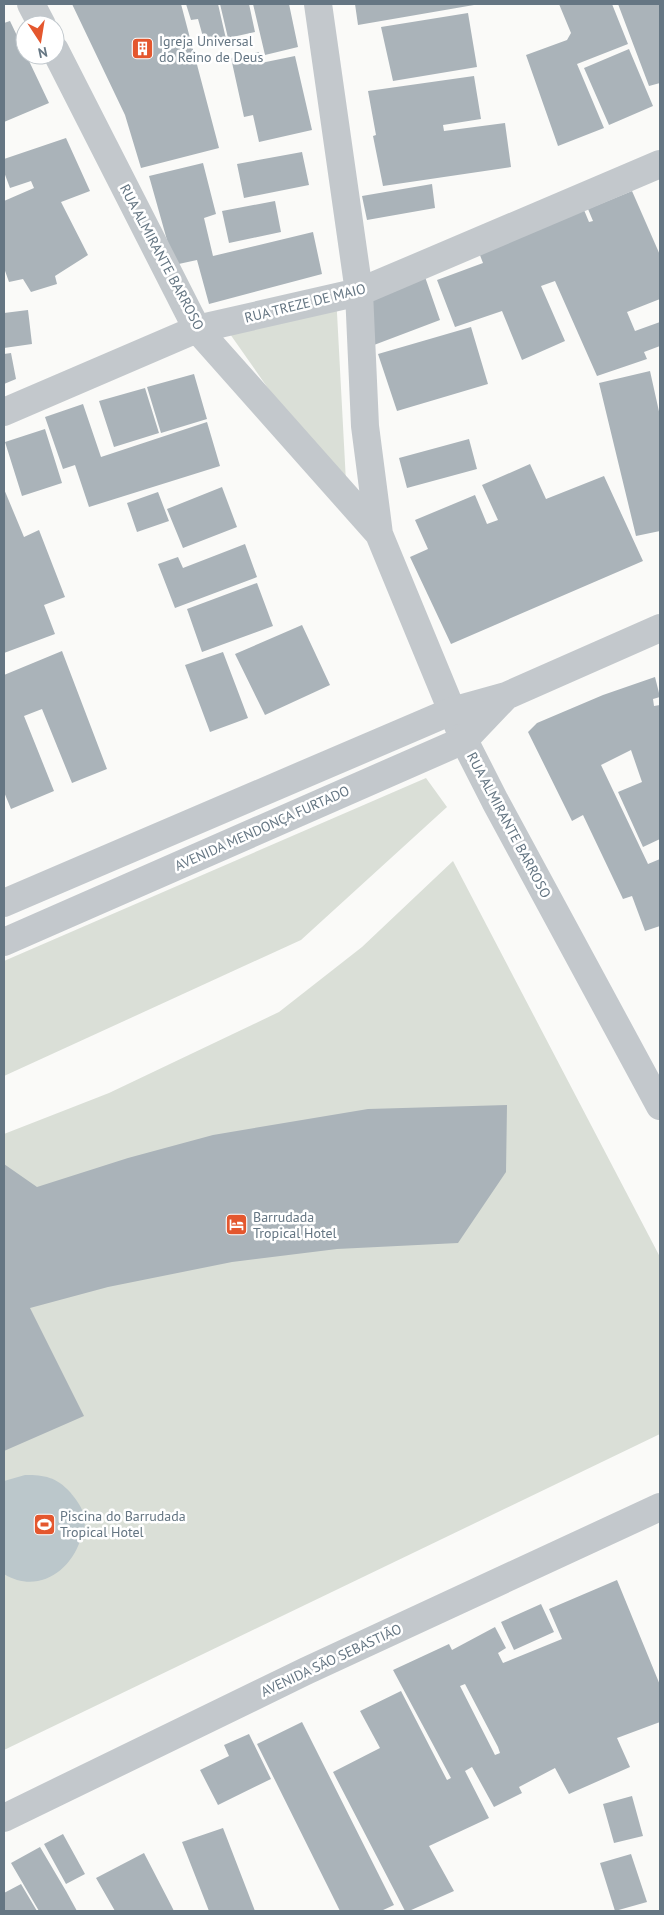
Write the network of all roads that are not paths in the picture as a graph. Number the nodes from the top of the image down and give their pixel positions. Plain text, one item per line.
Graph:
1 (318, 4) edge
2 (63, 65) edge
3 (660, 164) edge
4 (359, 292) junction
5 (197, 329) junction
6 (4, 412) edge
7 (379, 534) junction
8 (660, 628) edge
9 (506, 696) junction
10 (452, 711) junction
11 (464, 740) junction
12 (4, 903) edge
13 (4, 942) edge
14 (653, 1074) edge
15 (660, 1106) edge
16 (660, 1507) edge
17 (4, 1818) edge

1 - 4 street, RUA ALMIRANTE BARROSO
2 - 5 street, RUA ALMIRANTE BARROSO
3 - 4 street, RUA TREZE DE MAIO
4 - 5 street, RUA TREZE DE MAIO
4 - 7 street, RUA ALMIRANTE BARROSO
5 - 6 street, RUA TREZE DE MAIO
5 - 7 street, RUA ALMIRANTE BARROSO
7 - 10 street, RUA ALMIRANTE BARROSO
8 - 9 street, AVENIDA MENDONÇA FURTADO
9 - 10 street, AVENIDA MENDONÇA FURTADO
9 - 11 street, AVENIDA MENDONÇA FURTADO
10 - 11 street, RUA ALMIRANTE BARROSO
10 - 12 street, AVENIDA MENDONÇA FURTADO
11 - 13 street, AVENIDA MENDONÇA FURTADO
11 - 14 street, RUA ALMIRANTE BARROSO
14 - 15 street, RUA ALMIRANTE BARROSO
16 - 17 street, AVENIDA SÃO SEBASTIÃO

